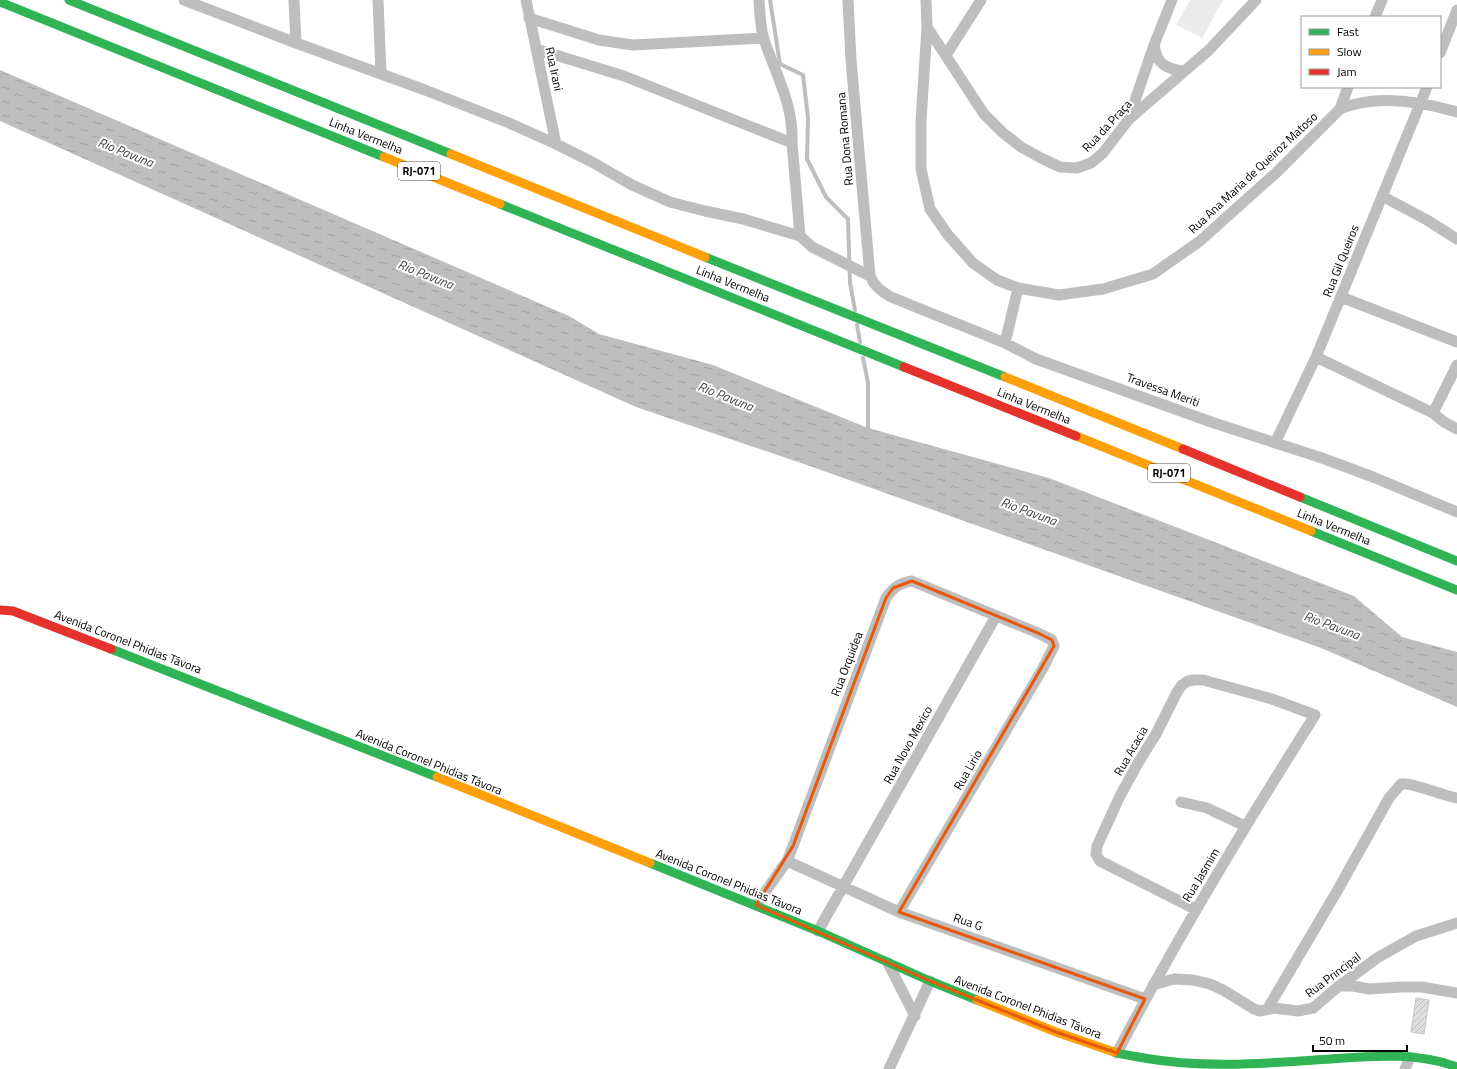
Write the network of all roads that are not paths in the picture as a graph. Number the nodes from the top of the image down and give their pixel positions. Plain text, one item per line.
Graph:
1 (69, 0) edge
2 (184, 0) edge
3 (294, 0) edge
4 (378, 0) edge
5 (526, 0) edge
6 (759, 0) edge
7 (848, 0) edge
8 (926, 0) edge
9 (981, 0) edge
10 (1172, 0) edge
11 (1256, 0) edge
12 (1382, 0) edge
13 (0, 2) edge
14 (1457, 10) edge
15 (1375, 16) edge
16 (529, 18) junction
17 (927, 27) junction
18 (764, 38) junction
19 (296, 43) junction
20 (1154, 45) junction
21 (536, 49) junction
22 (1441, 50) edge
23 (946, 55) junction
24 (1184, 71) junction
25 (381, 74) junction
26 (1348, 88) edge
27 (1427, 88) edge
28 (1421, 103) junction
29 (1340, 109) junction
30 (1457, 112) edge
31 (1129, 119) junction
32 (792, 143) junction
33 (556, 144) junction
34 (1382, 196) junction
35 (800, 236) junction
36 (1457, 240) edge
37 (870, 276) junction
38 (1018, 288) junction
39 (1341, 297) junction
40 (1457, 342) edge
41 (1005, 343) junction
42 (1316, 357) junction
43 (1457, 365) edge
44 (1433, 413) junction
45 (1457, 429) edge
46 (1274, 442) junction
47 (1457, 512) edge
48 (1457, 561) edge
49 (1457, 590) edge
50 (0, 605) edge
51 (0, 610) edge
52 (13, 611) junction
53 (996, 616) junction
54 (1052, 640) joint
55 (1315, 715) joint
56 (1457, 798) edge
57 (1181, 802) dead end
58 (1245, 826) junction
59 (786, 861) junction
60 (843, 887) junction
61 (756, 905) junction
62 (1195, 909) junction
63 (899, 912) junction
64 (1457, 923) edge
65 (818, 931) junction
66 (888, 963) junction
67 (930, 981) junction
68 (1153, 985) junction
69 (1339, 986) junction
70 (1457, 993) edge
71 (1145, 999) junction
72 (1268, 1008) junction
73 (915, 1016) junction
74 (1117, 1053) junction
75 (1410, 1057) junction
76 (1457, 1067) edge
77 (890, 1069) edge
78 (1405, 1069) edge

1 - 48 main road, Linha Vermelha / RJ-071
2 - 19 street
3 - 19 street
4 - 25 street
5 - 16 street, Rua Irani
6 - 18 street
7 - 37 street, Rua Dona Romana
8 - 17 street, Rua Ana Maria de Queiroz Matoso
9 - 23 street
10 - 20 street
11 - 24 street, Rua da Praça
12 - 15 street
13 - 49 main road, Linha Vermelha / RJ-071
14 - 22 street
16 - 18 street
16 - 21 street, Rua Irani
17 - 23 street, Rua da Praça
17 - 38 street, Rua Ana Maria de Queiroz Matoso
18 - 32 street
19 - 25 street
20 - 24 street
20 - 31 street
21 - 32 street
21 - 33 street, Rua Irani
23 - 31 street, Rua da Praça
24 - 31 street, Rua da Praça
25 - 33 street
26 - 29 street, Rua Ana Maria de Queiroz Matoso
27 - 28 street, Rua Gil Queiros
28 - 29 street
28 - 30 street
28 - 34 street, Rua Gil Queiros
29 - 38 street, Rua Ana Maria de Queiroz Matoso
32 - 35 street
33 - 35 street
34 - 36 street
34 - 39 street, Rua Gil Queiros
35 - 37 street
37 - 41 street, Travessa Meriti
38 - 41 street
39 - 40 street
39 - 42 street, Rua Gil Queiros
41 - 46 street, Travessa Meriti
42 - 44 street
42 - 46 street, Rua Gil Queiros
43 - 44 street
44 - 45 street
46 - 47 street, Travessa Meriti
50 - 52 main road, Avenida Coronel Phidias Távora
51 - 52 main road, Avenida Coronel Phidias Távora
52 - 61 main road, Avenida Coronel Phidias Távora
53 - 54 street, Rua Orquidea
53 - 59 street, Rua Orquidea
53 - 60 street, Rua Novo Mexico
54 - 63 street, Rua Lirio
55 - 58 street, Rua Jasmim
55 - 62 street, Rua Acacia
56 - 72 street
57 - 58 street
58 - 62 street, Rua Jasmim
59 - 60 street, Rua G
59 - 61 street, Rua Orquidea
60 - 63 street, Rua G
60 - 65 street
61 - 65 main road, Avenida Coronel Phidias Távora
62 - 68 street, Rua Jasmim
63 - 71 street, Rua G
64 - 69 street, Rua Principal
65 - 66 main road, Avenida Coronel Phidias Távora
66 - 67 main road, Avenida Coronel Phidias Távora
66 - 73 street
67 - 73 street
67 - 74 main road, Avenida Coronel Phidias Távora
68 - 71 street, Rua Jasmim
68 - 72 street, Rua Principal
69 - 70 street
69 - 72 street, Rua Principal
71 - 74 street, Rua Jasmim
73 - 77 street
74 - 75 main road, Avenida Coronel Phidias Távora
75 - 76 main road, Avenida Coronel Phidias Távora
75 - 78 street

